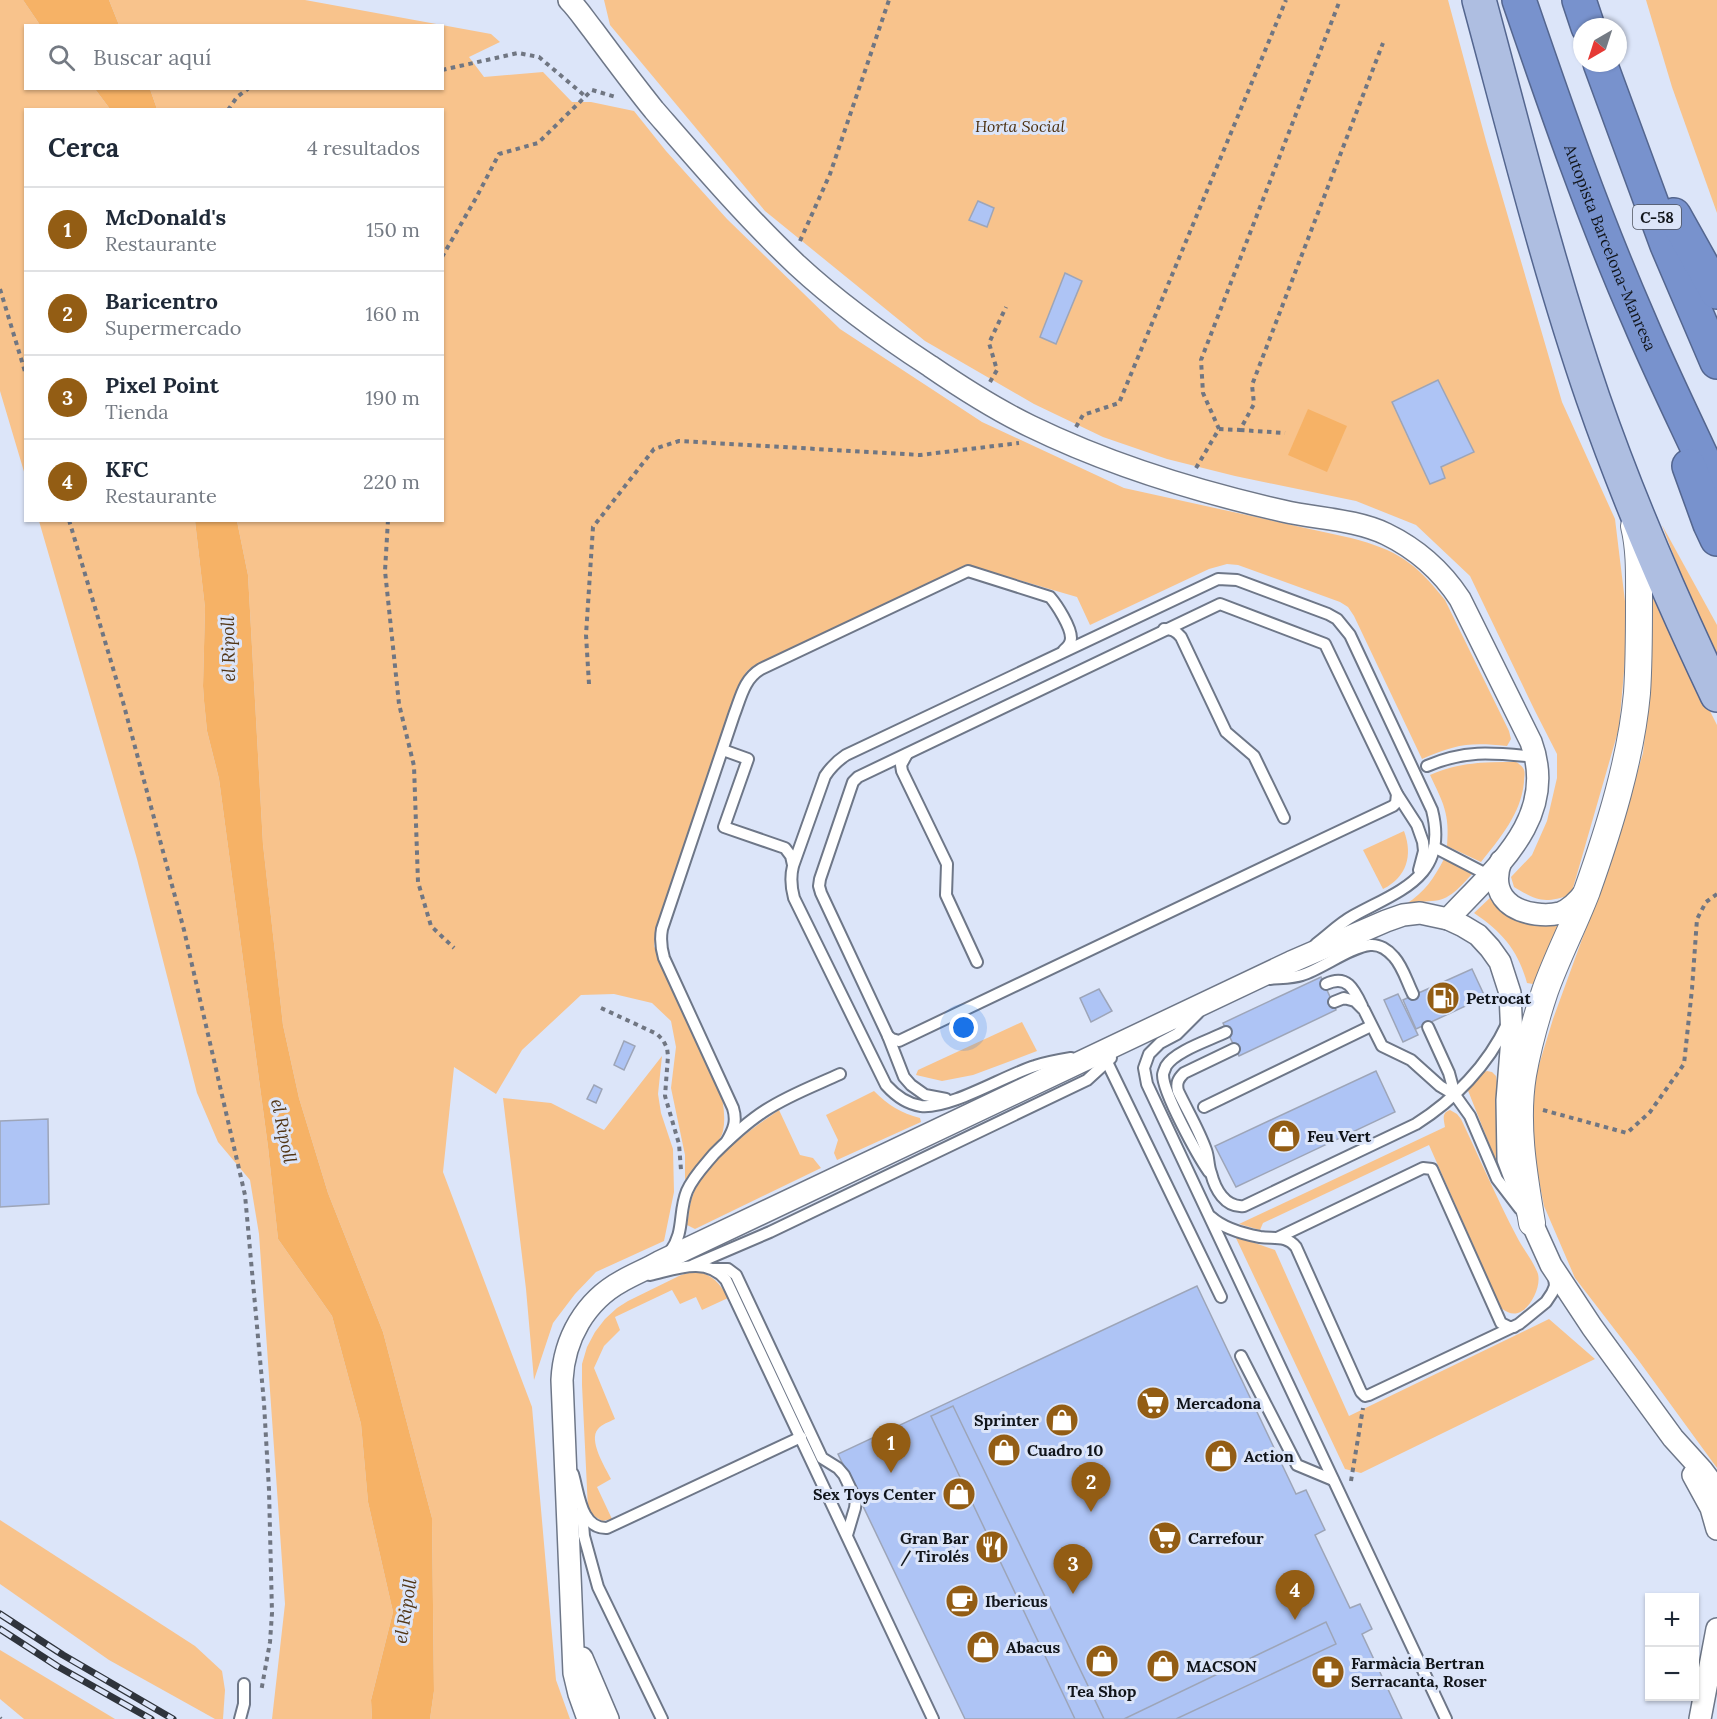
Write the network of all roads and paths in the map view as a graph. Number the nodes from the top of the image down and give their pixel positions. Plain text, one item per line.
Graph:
1 (570, 0) edge
2 (888, 0) edge
3 (1286, 0) edge
4 (1340, 0) edge
5 (1479, 0) edge
6 (1519, 0) edge
7 (1579, 0) edge
8 (1585, 18) edge
9 (1383, 43) dead end
10 (444, 70) edge
11 (1603, 72) edge
12 (246, 90) edge
13 (585, 96) junction
14 (652, 107) junction
15 (229, 108) edge
16 (444, 254) edge
17 (792, 260) junction
18 (0, 289) edge
19 (1706, 303) edge
20 (1006, 308) dead end
21 (1639, 320) junction
22 (1717, 351) edge
23 (1717, 362) edge
24 (24, 368) edge
25 (980, 398) junction
26 (1219, 429) junction
27 (1240, 430) junction
28 (1285, 433) dead end
29 (1062, 441) junction
30 (1614, 454) junction
31 (1187, 484) junction
32 (1717, 490) edge
33 (70, 522) edge
34 (388, 522) edge
35 (1717, 539) edge
36 (1164, 629) junction
37 (1064, 651) junction
38 (589, 684) dead end
39 (1717, 695) edge
40 (723, 750) junction
41 (908, 753) junction
42 (1536, 757) junction
43 (1427, 766) dead end
44 (1397, 794) junction
45 (1284, 818) dead end
46 (1434, 847) junction
47 (793, 866) junction
48 (1495, 868) junction
49 (1587, 889) junction
50 (1717, 894) edge
51 (1394, 896) junction
52 (1448, 919) junction
53 (454, 948) dead end
54 (977, 962) dead end
55 (1292, 962) junction
56 (1252, 981) junction
57 (1326, 984) dead end
58 (1413, 994) dead end
59 (1213, 999) junction
60 (1335, 1002) dead end
61 (601, 1008) dead end
62 (1364, 1010) junction
63 (1512, 1012) junction
64 (1371, 1026) junction
65 (1428, 1027) dead end
66 (1226, 1032) dead end
67 (888, 1036) junction
68 (1234, 1049) dead end
69 (1104, 1057) junction
70 (840, 1074) dead end
71 (1455, 1095) junction
72 (958, 1098) junction
73 (1520, 1104) junction
74 (1204, 1107) dead end
75 (726, 1141) junction
76 (1211, 1174) junction
77 (684, 1200) junction
78 (1207, 1212) junction
79 (1532, 1223) junction
80 (1277, 1238) junction
81 (659, 1262) junction
82 (1551, 1265) junction
83 (690, 1266) junction
84 (714, 1269) junction
85 (620, 1282) junction
86 (1221, 1297) dead end
87 (1514, 1327) junction
88 (1241, 1356) dead end
89 (1365, 1396) junction
90 (801, 1437) junction
91 (1673, 1438) junction
92 (564, 1439) junction
93 (1333, 1480) junction
94 (1717, 1490) edge
95 (581, 1504) junction
96 (1347, 1510) junction
97 (1717, 1529) edge
98 (847, 1535) junction
99 (572, 1605) junction
100 (1717, 1629) edge
101 (265, 1672) dead end
102 (1717, 1672) edge
103 (244, 1684) dead end
104 (1700, 1711) edge
105 (240, 1719) edge
106 (588, 1719) edge
107 (608, 1719) edge
108 (662, 1719) edge
109 (933, 1719) edge
110 (1446, 1719) edge

1 - 14 street
2 - 17 path
3 - 29 path
4 - 26 path
5 - 30 main road
6 - 21 highway, Autopista Barcelona-Manresa
7 - 8 highway
9 - 27 path
10 - 13 path
11 - 19 highway
12 - 15 path
13 - 14 path
13 - 16 path
14 - 17 street
17 - 25 street
18 - 24 path
19 - 22 highway
19 - 23 highway
20 - 25 path
21 - 32 highway, Autopista Barcelona-Manresa
21 - 35 highway
25 - 29 street
26 - 27 path
26 - 31 path
27 - 28 path
29 - 31 street
29 - 38 path
30 - 39 main road
30 - 49 street
31 - 42 street
33 - 101 path
34 - 53 path
36 - 41 lane
36 - 44 lane
36 - 45 lane
37 - 40 lane
37 - 46 lane
37 - 47 lane
40 - 47 lane
40 - 75 lane
41 - 54 lane
41 - 67 lane
42 - 43 lane
42 - 48 street
44 - 51 lane
44 - 67 lane
46 - 48 lane
46 - 51 lane
47 - 72 lane
48 - 49 street
48 - 52 street
49 - 73 street
50 - 73 path
51 - 55 lane
52 - 55 street
52 - 63 street
55 - 56 street
56 - 58 lane
56 - 59 street
57 - 62 lane
59 - 69 street
59 - 78 lane
60 - 62 lane
61 - 77 path
62 - 64 lane
63 - 71 lane
63 - 79 street
64 - 71 lane
64 - 74 lane
65 - 71 lane
66 - 76 lane
67 - 72 lane
68 - 76 lane
69 - 72 lane
69 - 81 street
69 - 83 lane
69 - 86 lane
70 - 75 lane
71 - 76 lane
71 - 79 lane
73 - 79 street
75 - 77 lane
77 - 81 lane
78 - 80 lane
78 - 93 lane
79 - 82 street
80 - 87 lane
80 - 89 lane
81 - 85 street
82 - 87 lane
82 - 91 street
83 - 84 lane
83 - 85 lane
84 - 90 lane
84 - 98 lane
85 - 92 street
87 - 89 lane
88 - 93 lane
89 - 96 path
90 - 95 lane
90 - 98 lane
91 - 94 street
91 - 97 street
92 - 95 lane
92 - 99 street
93 - 96 lane
95 - 108 lane
96 - 110 lane
98 - 109 lane
99 - 106 street
99 - 107 street
100 - 104 street
102 - 104 street
103 - 105 lane

